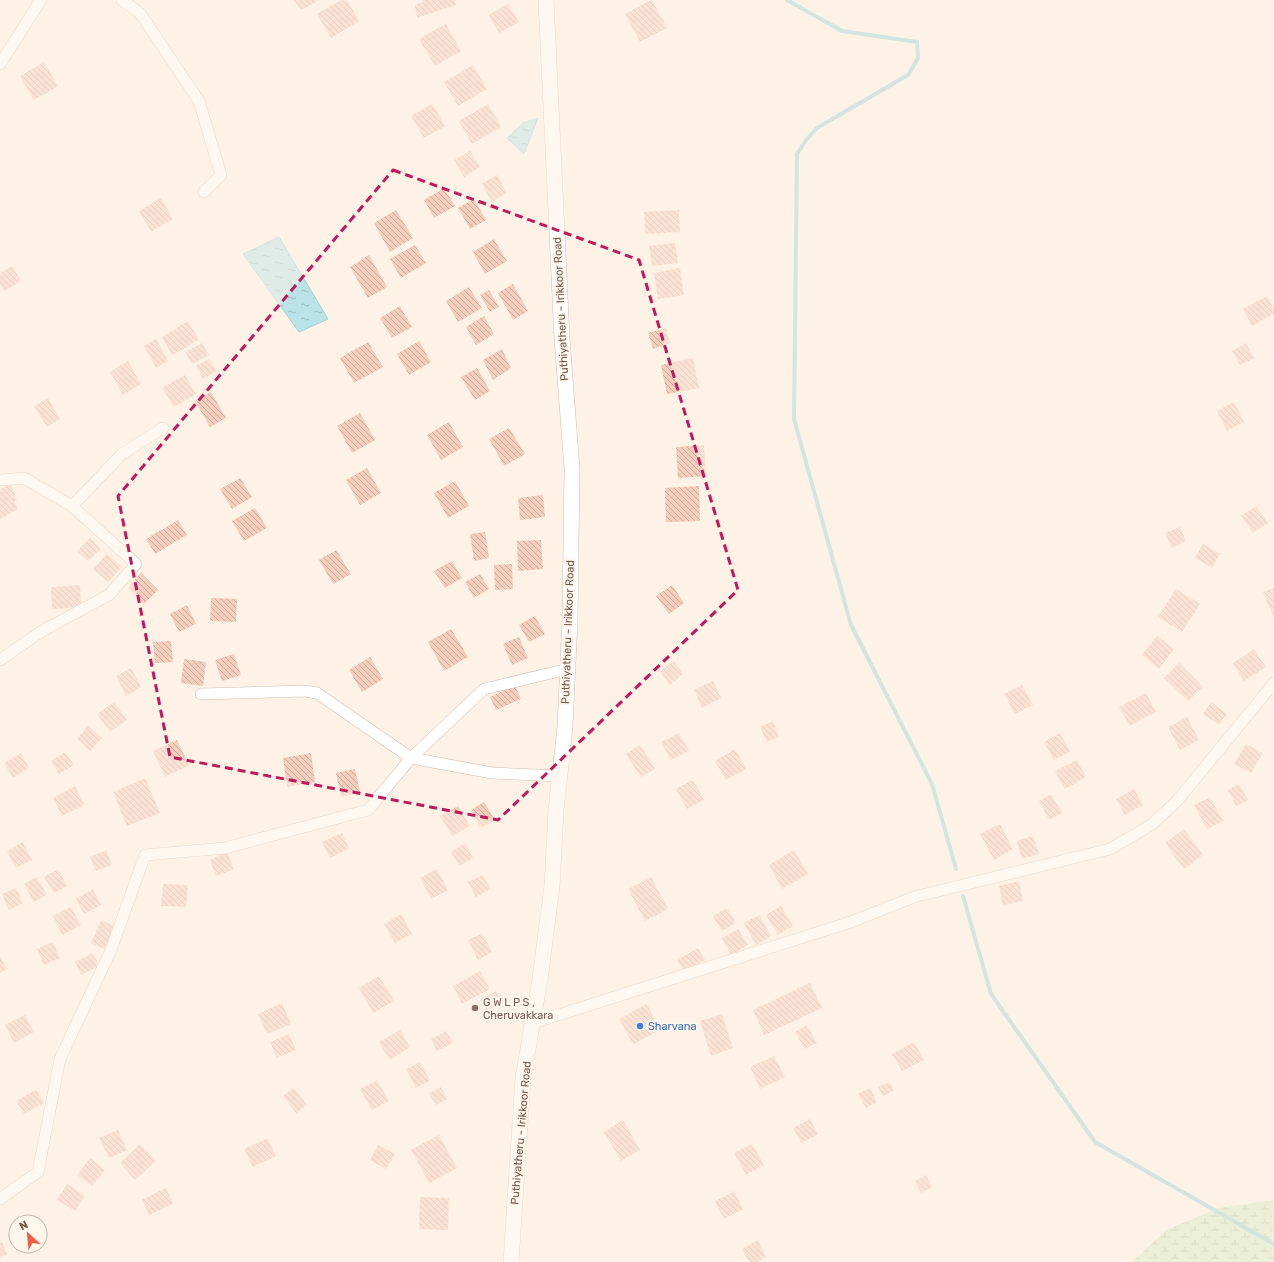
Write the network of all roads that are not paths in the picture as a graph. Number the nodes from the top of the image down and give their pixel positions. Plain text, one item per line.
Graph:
1 (41, 0) edge
2 (122, 0) edge
3 (546, 0) edge
4 (0, 64) edge
5 (204, 192) dead end
6 (163, 428) dead end
7 (0, 480) edge
8 (72, 506) junction
9 (0, 660) edge
10 (568, 669) junction
11 (1274, 683) edge
12 (201, 694) dead end
13 (411, 758) junction
14 (559, 776) junction
15 (533, 1023) junction
16 (0, 1199) edge
17 (511, 1262) edge

1 - 4 street
2 - 5 street
3 - 10 main road, Puthiyatheru - Irikkoor Road
6 - 8 street
7 - 8 street
8 - 9 street
10 - 13 street
10 - 14 main road, Puthiyatheru - Irikkoor Road
11 - 15 street
12 - 13 street
13 - 14 street
13 - 16 street
14 - 15 main road, Puthiyatheru - Irikkoor Road
15 - 17 main road, Puthiyatheru - Irikkoor Road

